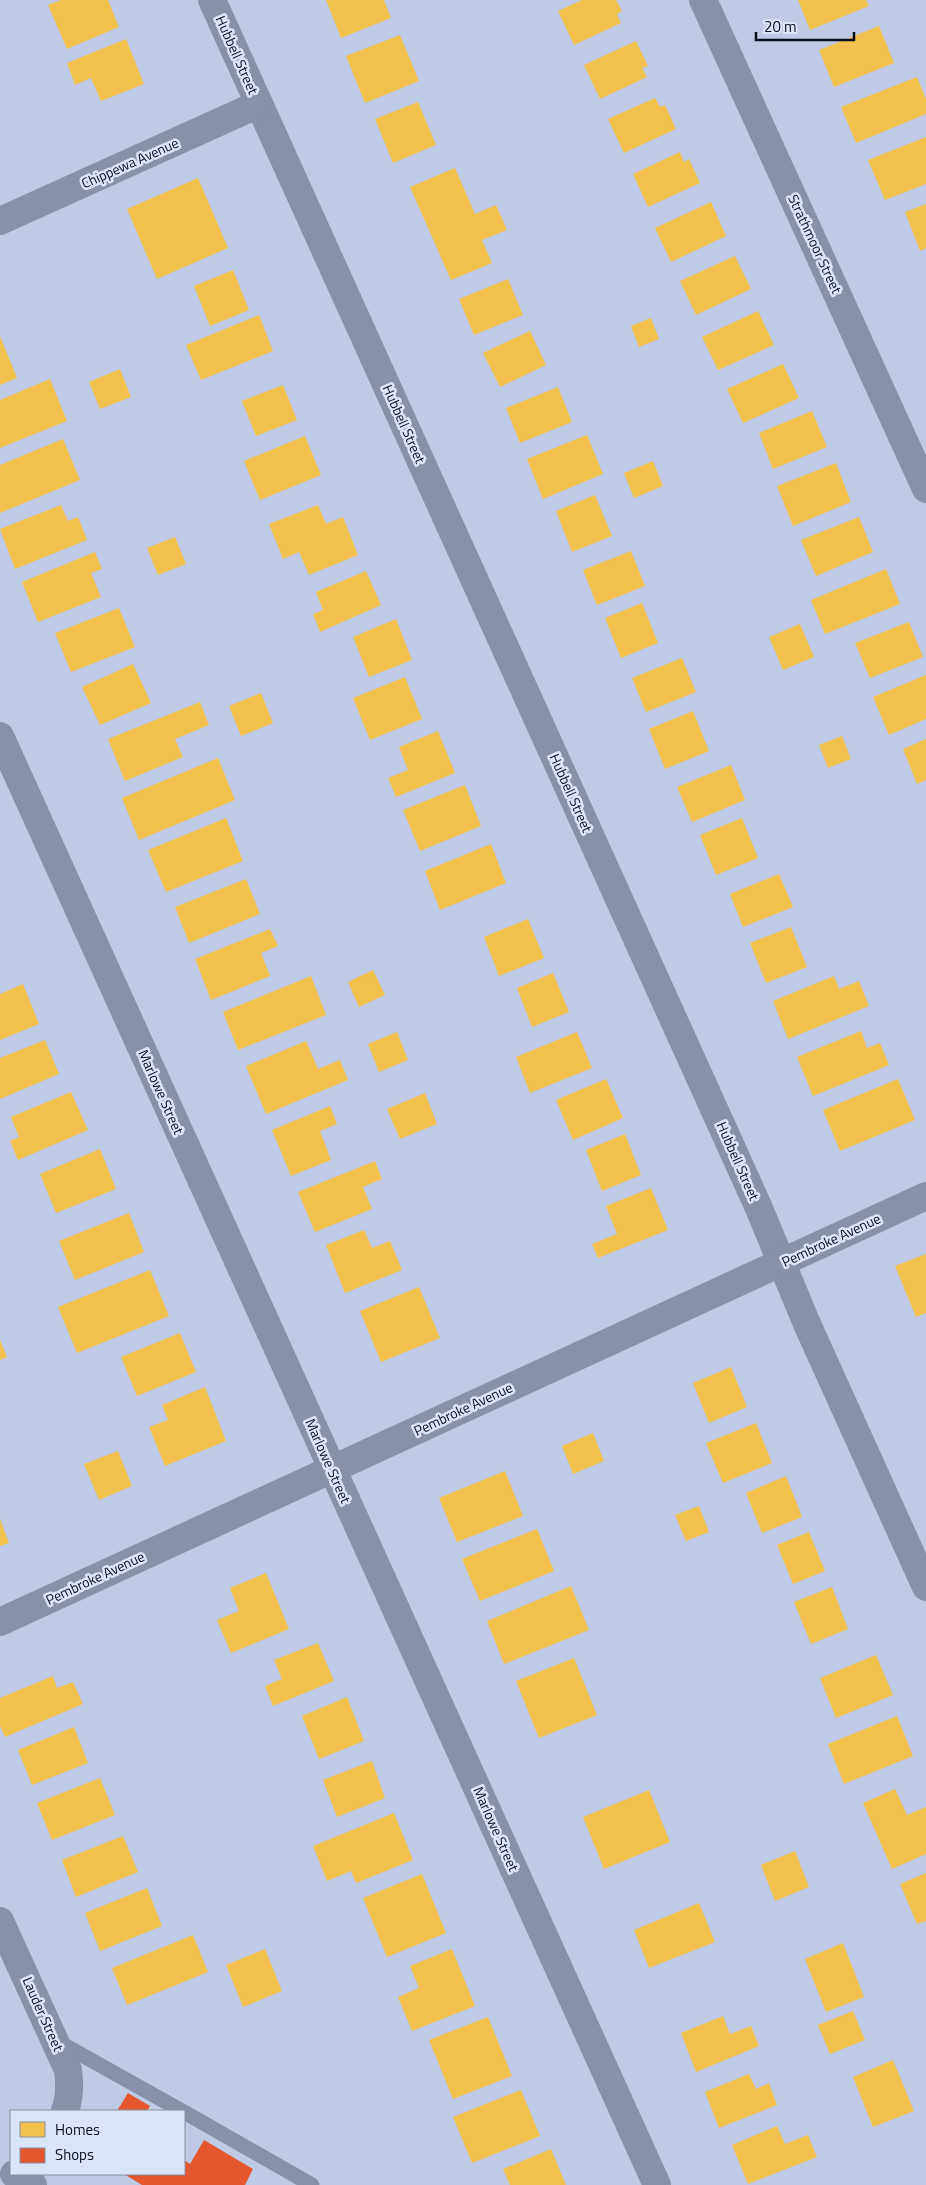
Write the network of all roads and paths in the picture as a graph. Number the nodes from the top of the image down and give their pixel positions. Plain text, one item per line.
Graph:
1 (212, 0) edge
2 (703, 0) edge
3 (259, 104) junction
4 (0, 221) edge
5 (926, 489) edge
6 (0, 736) edge
7 (926, 1196) edge
8 (781, 1263) junction
9 (332, 1469) junction
10 (926, 1587) edge
11 (0, 1622) edge
12 (0, 1921) edge
13 (54, 2039) junction
14 (64, 2110) edge
15 (179, 2110) edge
16 (185, 2113) edge
17 (312, 2185) edge
18 (658, 2185) edge

1 - 3 street, Hubbell Street
2 - 5 street, Strathmoor Street
3 - 4 street, Chippewa Avenue
3 - 8 street, Hubbell Street
6 - 9 street, Marlowe Street
7 - 8 street, Pembroke Avenue
8 - 9 street, Pembroke Avenue
8 - 10 street, Hubbell Street
9 - 11 street, Pembroke Avenue
9 - 18 street, Marlowe Street
12 - 13 street, Lauder Street
13 - 14 street, Lauder Street
13 - 15 lane
16 - 17 lane

